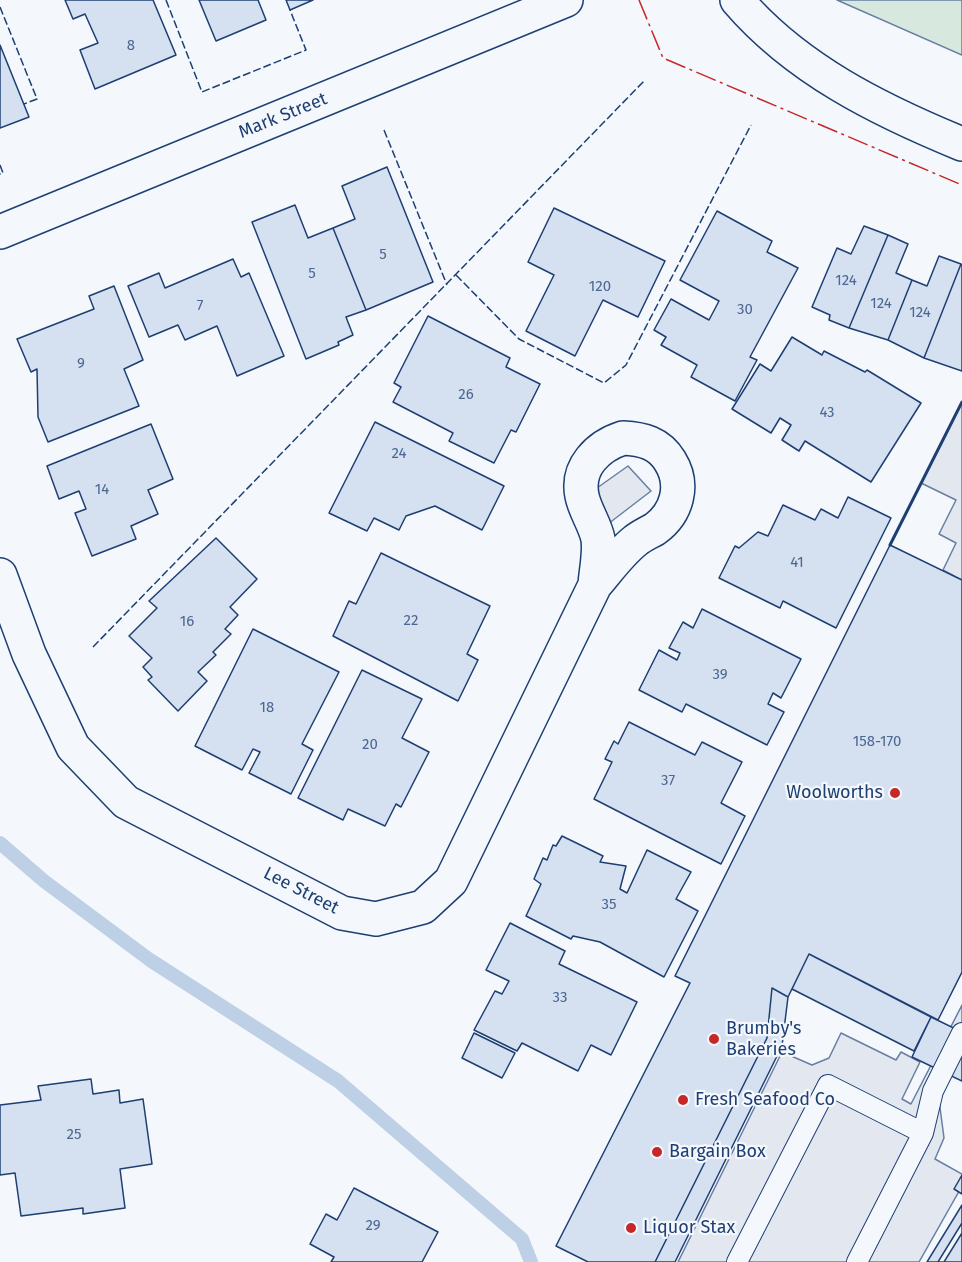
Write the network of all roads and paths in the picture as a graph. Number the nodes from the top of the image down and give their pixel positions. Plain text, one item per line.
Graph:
1 (566, 0) edge
2 (737, 0) edge
3 (962, 144) edge
4 (0, 232) edge
5 (0, 575) edge
6 (595, 585) dead end
7 (962, 1033) edge
8 (923, 1133) junction
9 (737, 1262) edge
10 (857, 1262) edge

1 - 4 street, Mark Street
2 - 3 street
5 - 6 street, Lee Street
7 - 8 lane
8 - 9 lane
8 - 10 lane

